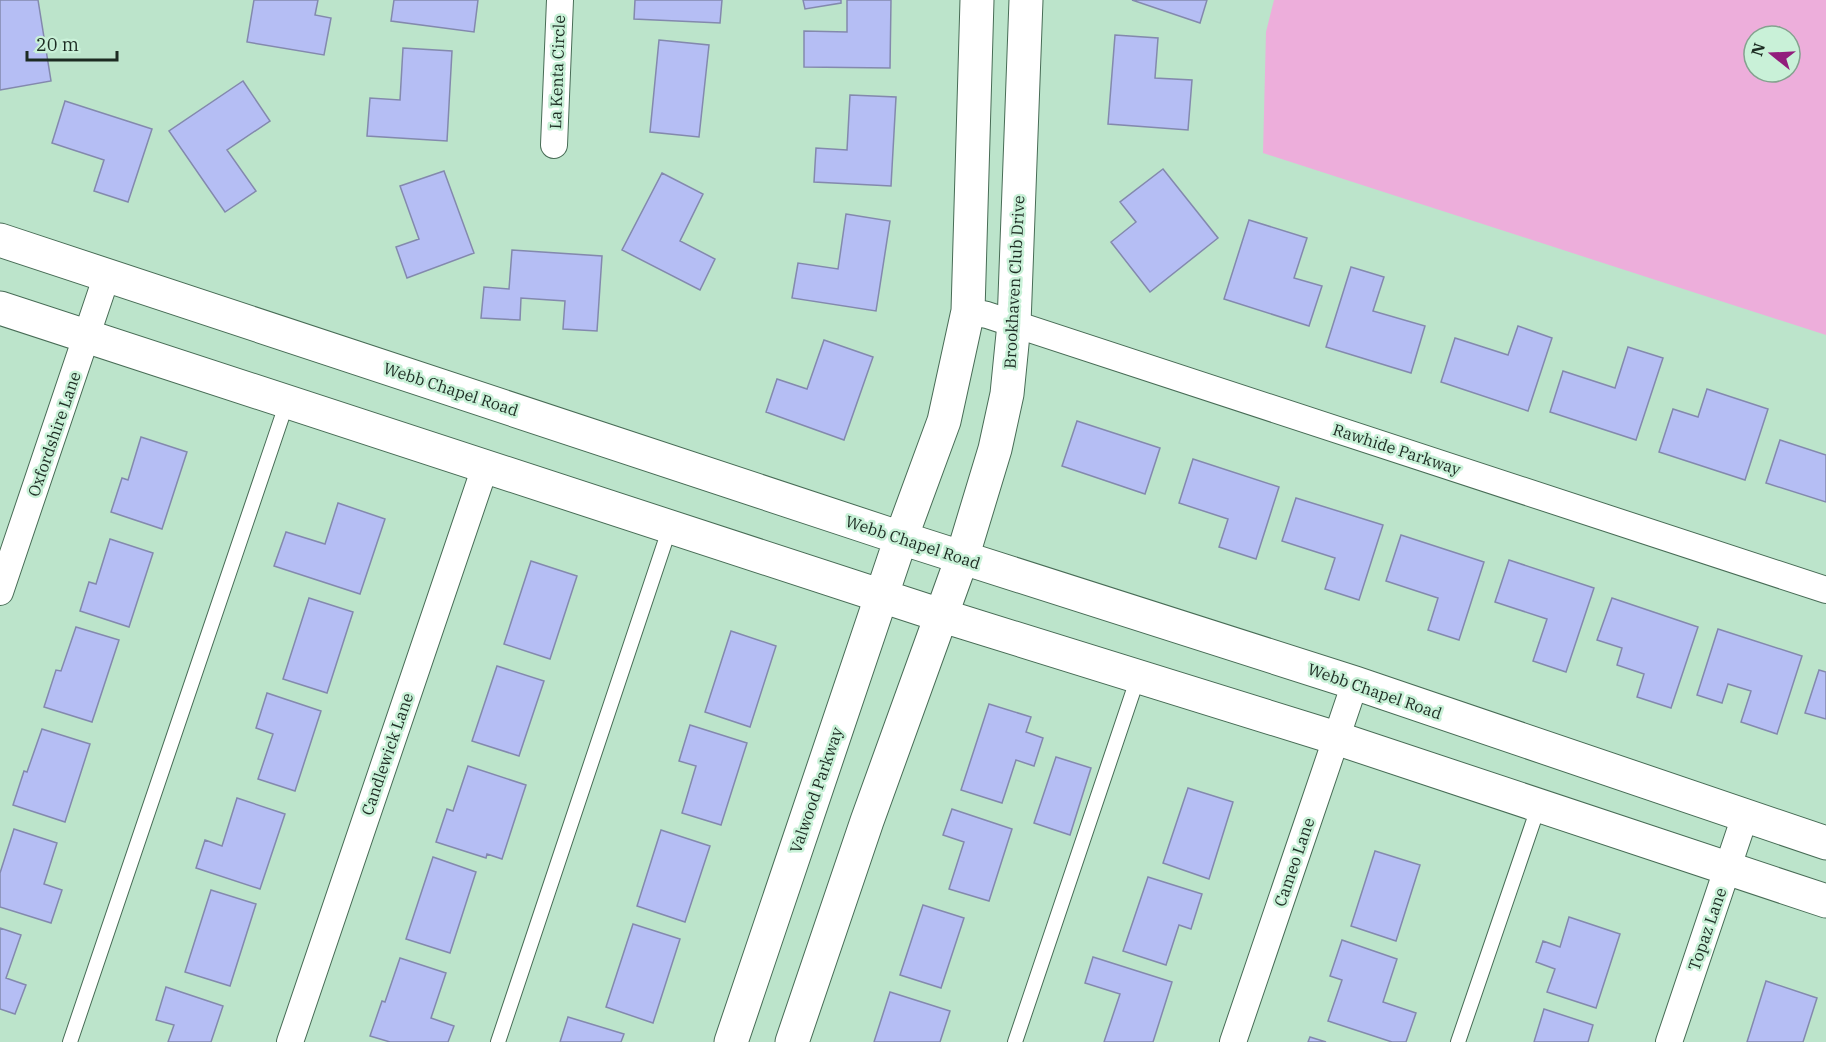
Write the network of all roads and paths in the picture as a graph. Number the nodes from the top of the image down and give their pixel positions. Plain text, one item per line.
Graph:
1 (560, 0) edge
2 (977, 0) edge
3 (1026, 0) edge
4 (554, 145) dead end
5 (0, 240) edge
6 (107, 275) junction
7 (0, 308) edge
8 (968, 311) junction
9 (1014, 324) junction
10 (87, 337) junction
11 (287, 402) junction
12 (485, 467) junction
13 (670, 527) junction
14 (901, 538) junction
15 (962, 558) junction
16 (1826, 590) edge
17 (0, 592) edge
18 (881, 596) junction
19 (940, 615) junction
20 (1138, 676) junction
21 (1355, 683) junction
22 (1336, 738) junction
23 (1539, 805) junction
24 (1745, 816) junction
25 (1826, 843) edge
26 (1728, 868) junction
27 (1826, 901) edge
28 (70, 1042) edge
29 (290, 1042) edge
30 (498, 1042) edge
31 (731, 1042) edge
32 (792, 1042) edge
33 (1015, 1042) edge
34 (1233, 1042) edge
35 (1458, 1042) edge
36 (1669, 1042) edge

1 - 4 street, La Kenta Circle
2 - 8 main road
3 - 9 main road, Brookhaven Club Drive
5 - 6 main road, Webb Chapel Road
6 - 10 street, Oxfordshire Lane
6 - 14 main road, Webb Chapel Road
7 - 10 main road
8 - 9 street, Rawhide Parkway
8 - 14 main road
9 - 15 main road, Brookhaven Club Drive
9 - 16 street, Rawhide Parkway
10 - 11 main road
10 - 17 street, Oxfordshire Lane
11 - 12 main road
11 - 28 lane
12 - 13 main road
12 - 29 street, Candlewick Lane
13 - 18 main road
13 - 30 lane
14 - 15 main road, Webb Chapel Road
14 - 18 main road, Valwood Parkway
15 - 19 main road
15 - 21 main road, Webb Chapel Road
18 - 19 main road
18 - 31 main road, Valwood Parkway
19 - 20 main road
19 - 32 main road
20 - 22 main road
20 - 33 lane
21 - 22 street, Cameo Lane
21 - 24 main road, Webb Chapel Road
22 - 23 main road
22 - 34 street, Cameo Lane
23 - 26 main road
23 - 35 lane
24 - 25 main road, Webb Chapel Road
24 - 26 street, Topaz Lane
26 - 27 main road
26 - 36 street, Topaz Lane

